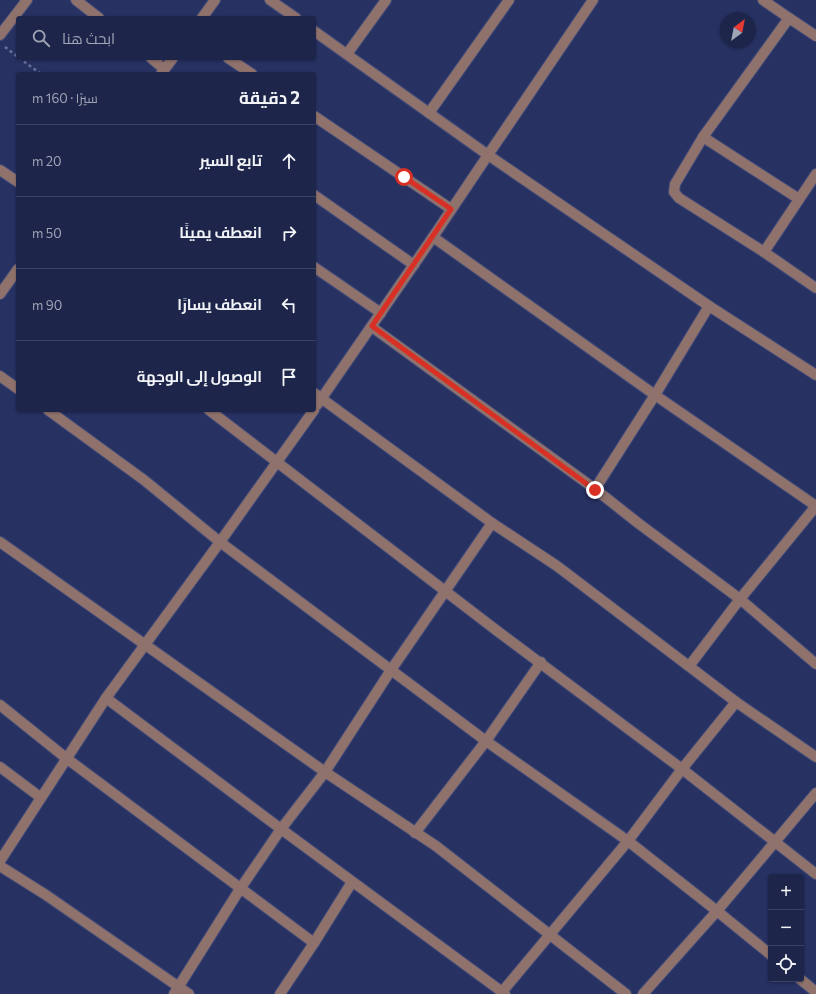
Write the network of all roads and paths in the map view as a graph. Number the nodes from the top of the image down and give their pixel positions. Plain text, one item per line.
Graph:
1 (27, 0) edge
2 (76, 0) edge
3 (215, 0) edge
4 (270, 0) edge
5 (386, 0) edge
6 (509, 0) edge
7 (593, 0) edge
8 (763, 0) edge
9 (96, 16) edge
10 (203, 16) edge
11 (293, 16) edge
12 (789, 18) junction
13 (316, 32) edge
14 (0, 35) edge
15 (816, 36) edge
16 (0, 44) edge
17 (347, 54) junction
18 (16, 56) edge
19 (22, 60) edge
20 (153, 60) edge
21 (171, 60) edge
22 (231, 60) edge
23 (163, 71) edge
24 (38, 72) edge
25 (249, 72) edge
26 (429, 113) junction
27 (316, 117) edge
28 (703, 137) junction
29 (488, 154) junction
30 (0, 170) edge
31 (816, 174) edge
32 (16, 181) edge
33 (316, 195) edge
34 (798, 199) junction
35 (451, 209) junction
36 (433, 238) junction
37 (764, 252) junction
38 (414, 265) junction
39 (316, 268) edge
40 (16, 275) edge
41 (816, 288) edge
42 (0, 294) edge
43 (709, 306) junction
44 (381, 313) junction
45 (372, 326) junction
46 (816, 375) edge
47 (0, 376) edge
48 (16, 388) edge
49 (655, 395) junction
50 (318, 396) edge
51 (51, 412) edge
52 (212, 412) edge
53 (313, 412) edge
54 (277, 462) junction
55 (595, 490) junction
56 (816, 506) edge
57 (492, 523) junction
58 (0, 542) edge
59 (220, 542) junction
60 (445, 591) junction
61 (740, 599) junction
62 (145, 644) junction
63 (541, 662) junction
64 (816, 664) edge
65 (690, 665) junction
66 (392, 670) junction
67 (106, 698) junction
68 (736, 702) junction
69 (0, 706) edge
70 (486, 741) junction
71 (816, 757) edge
72 (66, 758) junction
73 (0, 767) edge
74 (682, 769) junction
75 (325, 772) junction
76 (816, 793) edge
77 (40, 797) junction
78 (281, 830) junction
79 (415, 833) junction
80 (628, 841) junction
81 (775, 843) junction
82 (0, 861) edge
83 (0, 866) edge
84 (816, 874) edge
85 (352, 882) junction
86 (240, 889) junction
87 (717, 911) junction
88 (549, 934) junction
89 (314, 943) junction
90 (768, 953) edge
91 (804, 982) edge
92 (176, 991) edge
93 (816, 992) edge
94 (504, 993) edge
95 (189, 994) edge
96 (280, 994) edge
97 (626, 994) edge
98 (643, 994) edge

1 - 14 street
2 - 9 street
3 - 10 street
4 - 11 street
5 - 17 street
6 - 26 street
7 - 29 street
8 - 12 street
12 - 15 street
12 - 28 street
13 - 17 street
16 - 18 path
17 - 26 street
19 - 24 path
20 - 23 street
21 - 23 street
22 - 25 street
26 - 29 street
27 - 35 street
28 - 34 street
28 - 37 street
29 - 35 street
29 - 43 street
30 - 32 street
31 - 34 street
33 - 38 street
34 - 37 street
35 - 36 street
36 - 38 street
36 - 49 street
37 - 41 street
38 - 44 street
39 - 44 street
40 - 42 street
43 - 46 street
43 - 49 street
44 - 45 street
45 - 50 street
45 - 55 street
47 - 48 street
49 - 55 street
49 - 56 street
50 - 57 street
51 - 59 street
52 - 54 street
53 - 54 street
54 - 59 street
54 - 60 street
55 - 61 street
56 - 61 street
57 - 60 street
57 - 65 street
58 - 62 street
59 - 62 street
59 - 66 street
60 - 63 street
60 - 66 street
61 - 64 street
61 - 65 street
62 - 67 street
62 - 75 street
63 - 70 street
63 - 74 street
65 - 68 street
66 - 70 street
66 - 75 street
67 - 72 street
67 - 78 street
68 - 71 street
68 - 74 street
69 - 72 street
70 - 79 street
70 - 80 street
72 - 77 street
72 - 86 street
73 - 77 street
74 - 80 street
74 - 81 street
75 - 78 street
75 - 79 street
76 - 81 street
77 - 82 street
78 - 85 street
78 - 86 street
79 - 88 street
80 - 87 street
80 - 88 street
81 - 84 street
81 - 87 street
83 - 92 street
85 - 89 street
85 - 94 street
86 - 89 street
86 - 92 street
87 - 90 street
87 - 98 street
88 - 94 street
88 - 97 street
89 - 96 street
91 - 93 street
92 - 95 street

